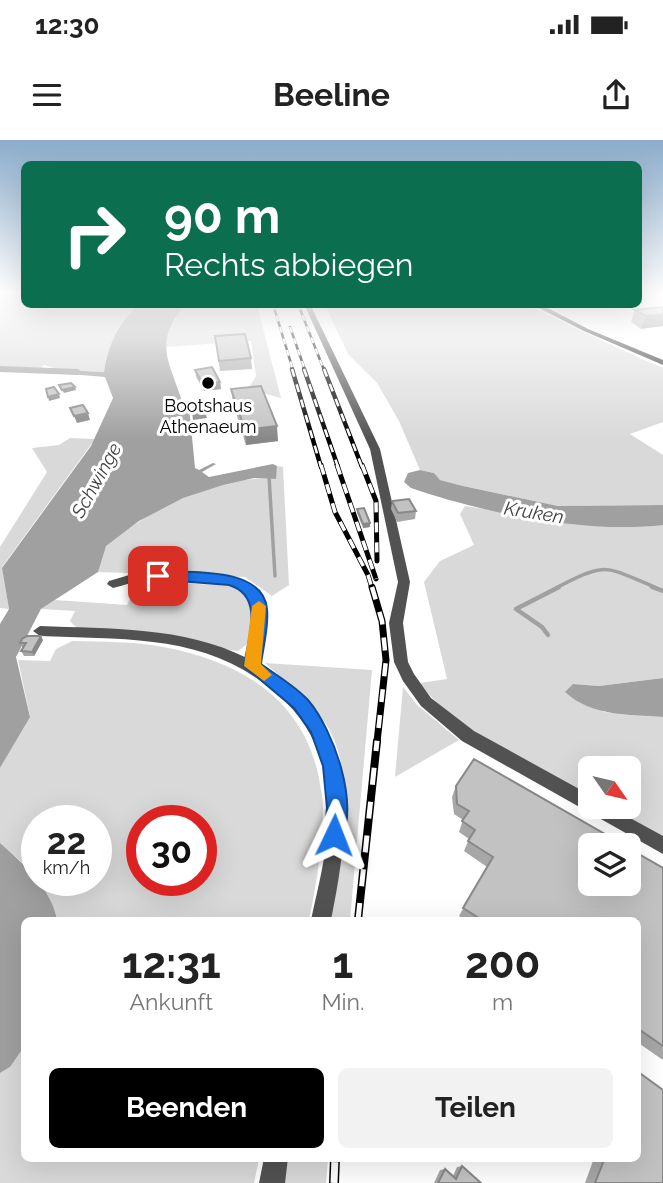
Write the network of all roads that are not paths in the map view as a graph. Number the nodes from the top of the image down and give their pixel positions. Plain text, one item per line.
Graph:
1 (325, 342) edge
2 (613, 342) edge
3 (663, 363) edge
4 (113, 584) dead end
5 (40, 631) dead end
6 (252, 666) junction
7 (578, 797) edge
8 (616, 819) edge
9 (663, 845) edge
10 (322, 917) edge
11 (275, 1162) edge
12 (272, 1183) edge

1 - 7 street
2 - 3 street
4 - 6 street
5 - 6 street
6 - 10 street
8 - 9 street
11 - 12 street

